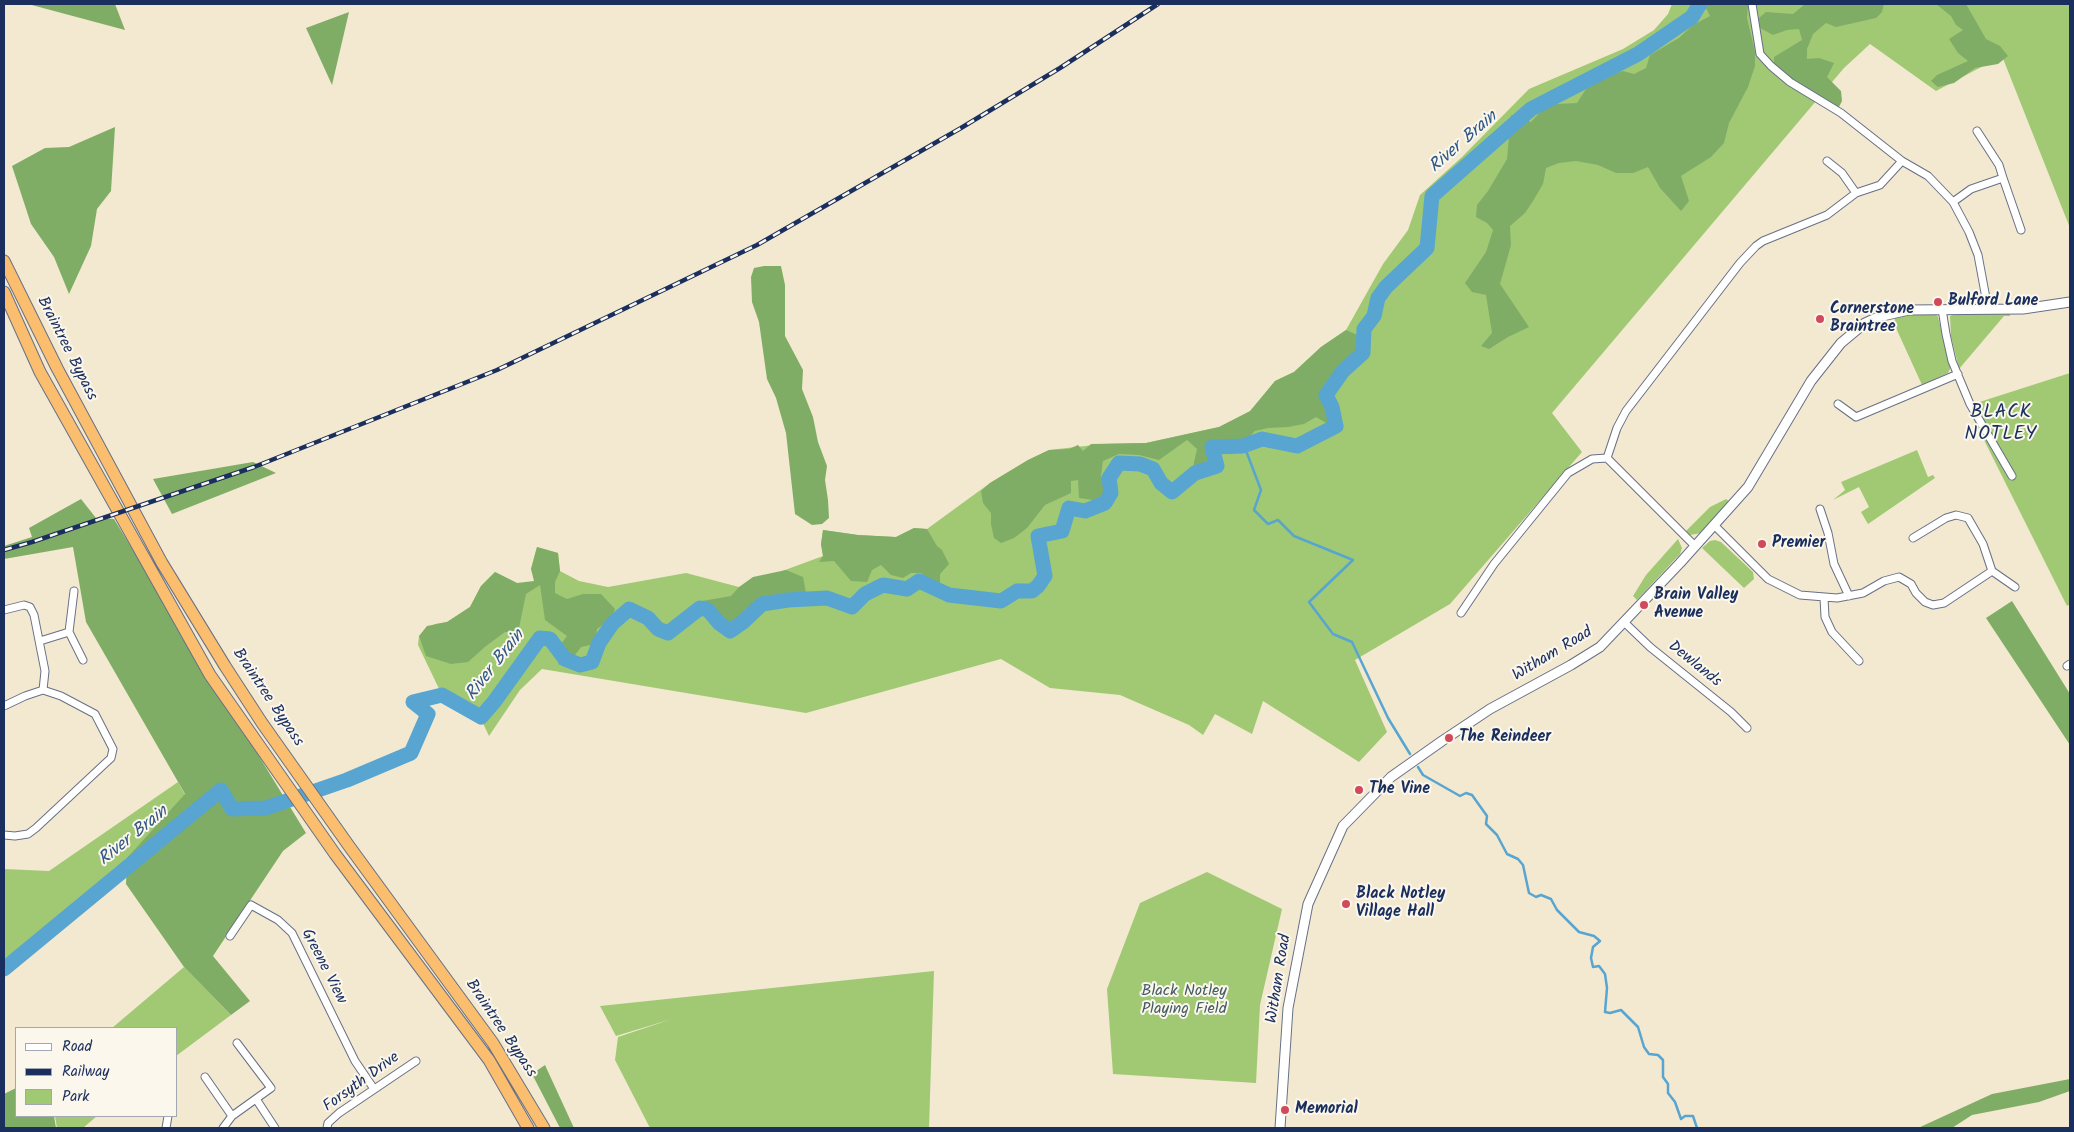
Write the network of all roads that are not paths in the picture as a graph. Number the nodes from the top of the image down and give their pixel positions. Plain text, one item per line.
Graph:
1 (1752, 4) edge
2 (1977, 132) dead end
3 (1827, 161) dead end
4 (1902, 161) junction
5 (2003, 178) junction
6 (1856, 193) junction
7 (1953, 202) junction
8 (2021, 230) dead end
9 (4, 261) edge
10 (4, 292) edge
11 (2070, 302) edge
12 (1942, 310) junction
13 (1988, 310) junction
14 (1958, 374) junction
15 (1838, 404) dead end
16 (1607, 458) junction
17 (2012, 476) dead end
18 (1820, 509) dead end
19 (1714, 525) junction
20 (1913, 538) dead end
21 (1695, 546) junction
22 (1992, 571) junction
23 (2015, 587) dead end
24 (74, 591) dead end
25 (1849, 596) junction
26 (1824, 598) junction
27 (4, 610) edge
28 (1461, 614) dead end
29 (1624, 622) junction
30 (69, 632) junction
31 (40, 641) junction
32 (83, 660) dead end
33 (1859, 661) dead end
34 (43, 690) junction
35 (4, 706) edge
36 (1747, 728) dead end
37 (4, 835) edge
38 (230, 936) dead end
39 (237, 1043) dead end
40 (416, 1062) dead end
41 (205, 1077) dead end
42 (374, 1088) junction
43 (256, 1099) junction
44 (232, 1116) junction
45 (223, 1128) edge
46 (275, 1128) edge
47 (327, 1128) edge
48 (528, 1128) edge
49 (544, 1128) edge
50 (1280, 1128) edge

1 - 4 street
2 - 5 street
3 - 6 street
4 - 6 street
4 - 7 street
5 - 7 street
5 - 8 street
6 - 16 street
7 - 13 street
9 - 49 highway, Braintree Bypass
10 - 48 highway, Braintree Bypass
11 - 13 street, Witham Road
12 - 13 street, Witham Road
12 - 14 street
12 - 19 street, Witham Road
14 - 15 street
14 - 17 street
16 - 21 street
16 - 28 street
18 - 25 street
19 - 21 street, Witham Road
19 - 26 street
20 - 22 street
21 - 29 street, Witham Road
22 - 23 street
22 - 25 street
24 - 30 street
25 - 26 street
26 - 33 street
27 - 31 street
29 - 36 street, Dewlands
29 - 50 street, Witham Road
30 - 31 street
30 - 32 street
31 - 34 street
34 - 35 street
34 - 37 street
38 - 42 street, Greene View
39 - 43 street
40 - 42 street, Forsyth Drive
41 - 44 street
42 - 47 street, Forsyth Drive
43 - 44 street
43 - 46 street
44 - 45 street

